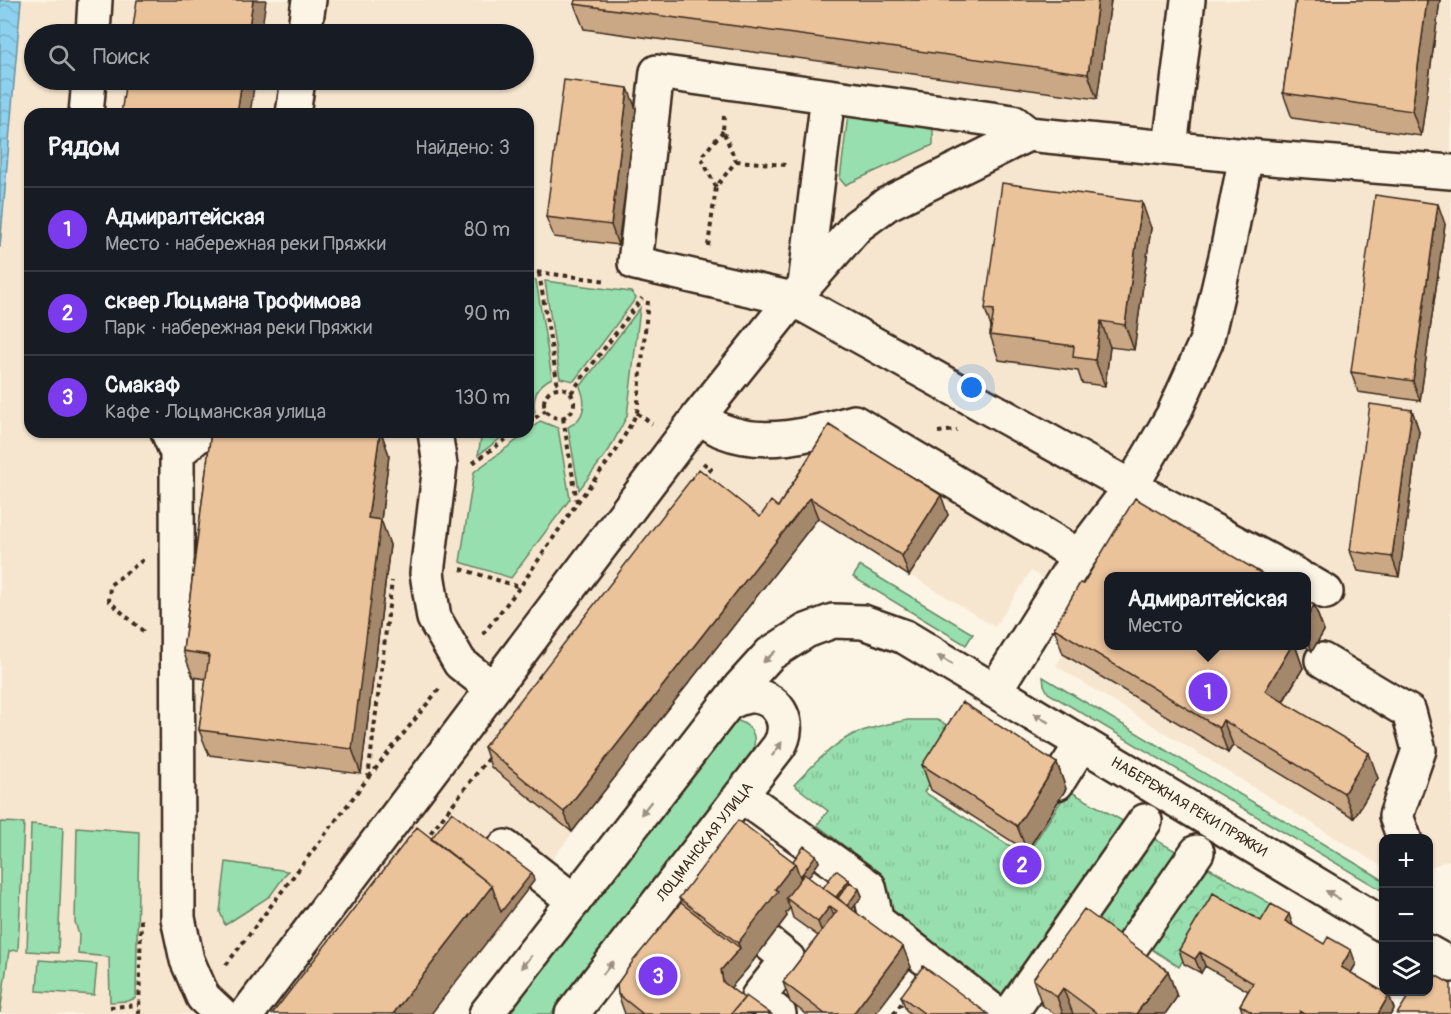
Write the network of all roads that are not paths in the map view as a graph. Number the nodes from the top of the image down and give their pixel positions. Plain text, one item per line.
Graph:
1 (95, 0) edge
2 (309, 0) edge
3 (1188, 0) edge
4 (94, 24) edge
5 (305, 24) edge
6 (88, 90) edge
7 (297, 90) edge
8 (828, 96) junction
9 (87, 108) edge
10 (294, 108) edge
11 (1028, 134) junction
12 (1170, 147) junction
13 (1246, 156) junction
14 (1448, 172) edge
15 (799, 292) junction
16 (699, 416) junction
17 (436, 438) edge
18 (173, 442) edge
19 (1131, 487) junction
20 (1079, 556) junction
21 (1290, 572) edge
22 (1322, 660) dead end
23 (492, 688) junction
24 (995, 690) junction
25 (727, 704) junction
26 (1083, 743) junction
27 (1057, 783) dead end
28 (741, 795) junction
29 (1145, 822) dead end
30 (1403, 834) edge
31 (505, 847) dead end
32 (1197, 852) dead end
33 (574, 901) junction
34 (1379, 923) edge
35 (767, 942) dead end
36 (1433, 955) edge
37 (1124, 957) edge
38 (1451, 965) edge
39 (212, 1006) edge
40 (247, 1014) edge
41 (486, 1014) edge
42 (572, 1014) edge
43 (779, 1014) edge
44 (997, 1014) edge
45 (1010, 1014) edge

1 - 4 main road
2 - 5 main road
3 - 12 main road
6 - 9 main road
7 - 10 main road
8 - 11 main road
8 - 15 main road
8 - 15 main road
11 - 12 main road
11 - 15 main road
12 - 13 main road
13 - 14 main road
13 - 19 main road
15 - 16 main road
15 - 19 main road
16 - 20 main road
16 - 23 main road
17 - 23 main road
18 - 39 main road
19 - 20 main road
19 - 21 main road
20 - 24 main road
22 - 30 main road
23 - 40 main road
24 -> 25 main road
26 -> 24 main road, НАБЕРЕЖНАЯ РЕКИ ПРЯЖКИ
28 -> 25 main road, ЛОЦМАНСКАЯ УЛИЦА
25 -> 33 main road
26 - 27 main road
34 -> 26 main road, НАБЕРЕЖНАЯ РЕКИ ПРЯЖКИ
42 -> 28 main road, ЛОЦМАНСКАЯ УЛИЦА
28 - 44 main road
29 - 45 main road
31 - 33 main road
32 - 37 main road
33 -> 41 main road
35 - 43 main road
36 - 38 main road

